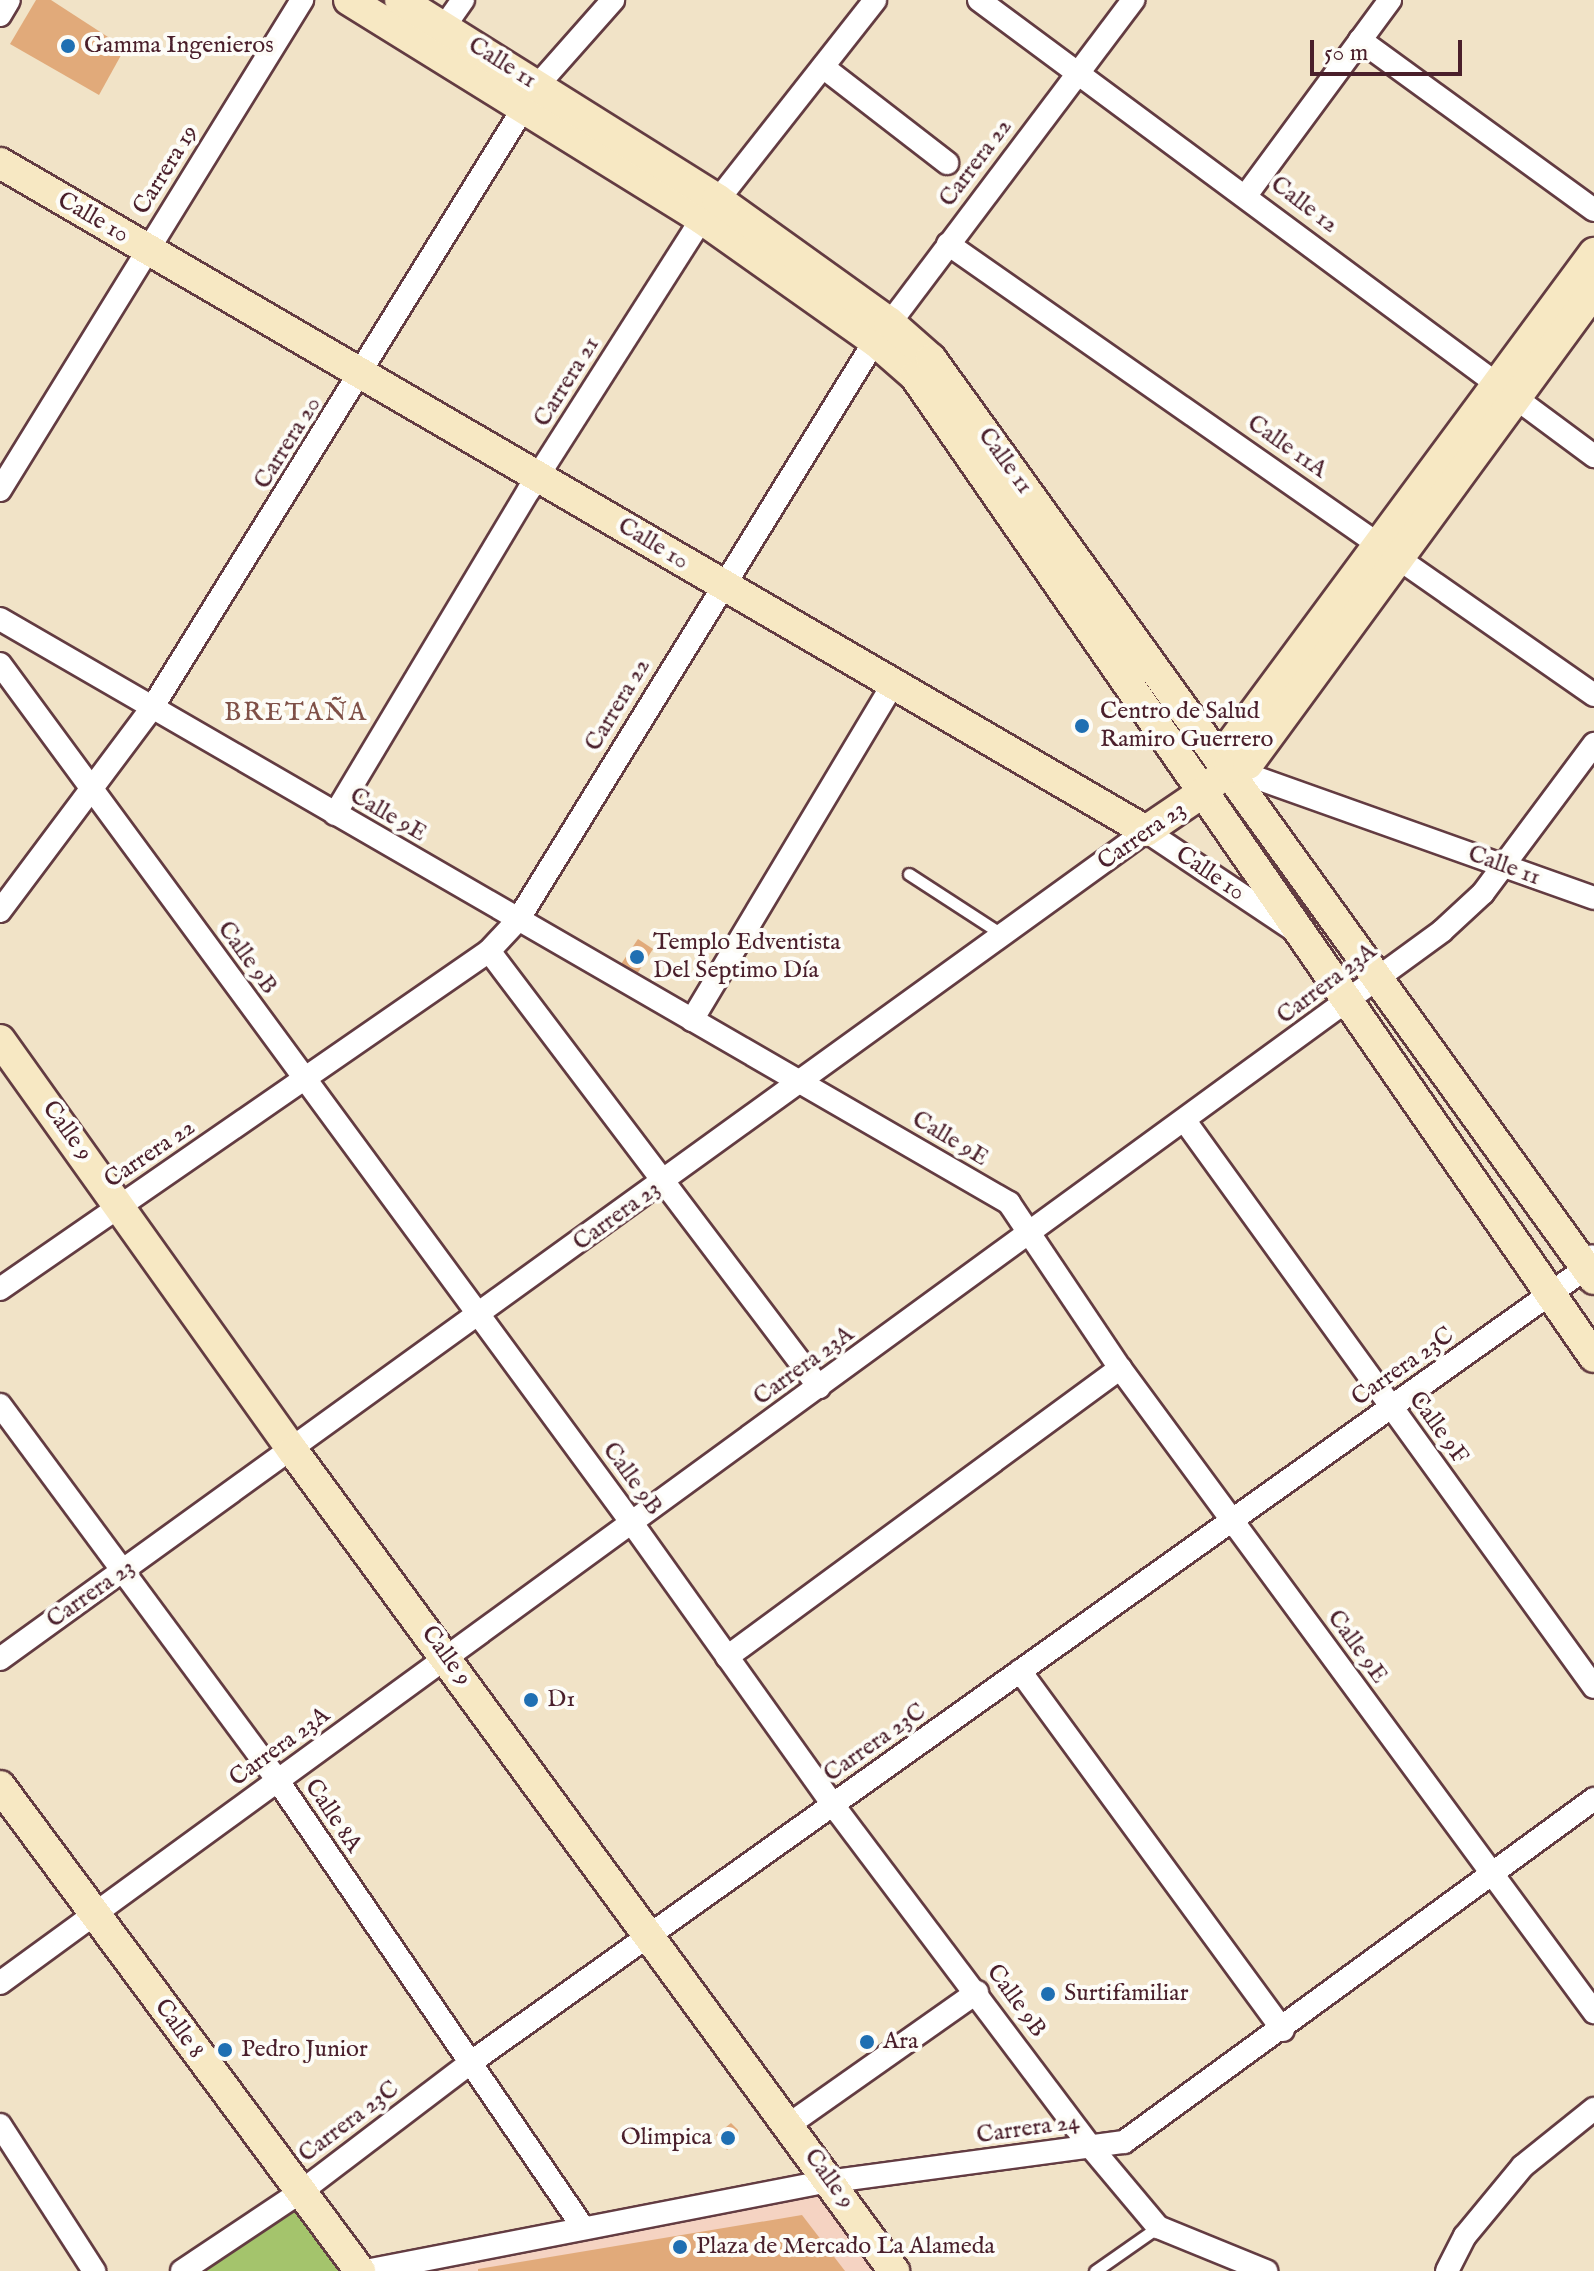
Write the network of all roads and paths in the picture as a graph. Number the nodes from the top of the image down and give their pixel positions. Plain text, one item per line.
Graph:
1 (9, 0) edge
2 (302, 0) edge
3 (349, 0) edge
4 (400, 0) edge
5 (463, 0) edge
6 (613, 0) edge
7 (875, 0) edge
8 (979, 0) edge
9 (1133, 0) edge
10 (1390, 0) edge
11 (0, 15) edge
12 (444, 27) junction
13 (1360, 40) junction
14 (823, 67) junction
15 (1075, 73) junction
16 (530, 96) junction
17 (0, 163) edge
18 (947, 163) dead end
19 (1247, 194) junction
20 (710, 209) junction
21 (1594, 210) edge
22 (948, 244) junction
23 (148, 249) junction
24 (1594, 253) edge
25 (1594, 291) edge
26 (883, 332) junction
27 (361, 376) junction
28 (1507, 389) junction
29 (1594, 456) edge
30 (538, 477) junction
31 (0, 490) edge
32 (1390, 549) junction
33 (722, 585) junction
34 (0, 619) edge
35 (0, 664) edge
36 (893, 684) junction
37 (1594, 695) edge
38 (152, 708) junction
39 (1594, 744) edge
40 (1229, 768) junction
41 (92, 788) junction
42 (1206, 790) junction
43 (335, 814) junction
44 (1146, 831) junction
45 (1505, 866) junction
46 (909, 874) dead end
47 (1584, 895) edge
48 (0, 911) edge
49 (1594, 916) edge
50 (518, 920) junction
51 (1300, 934) junction
52 (1003, 936) junction
53 (489, 951) junction
54 (1379, 977) junction
55 (1348, 1001) junction
56 (692, 1020) junction
57 (0, 1040) edge
58 (304, 1081) junction
59 (802, 1082) junction
60 (1185, 1121) junction
61 (663, 1183) junction
62 (121, 1205) junction
63 (1031, 1233) junction
64 (1591, 1267) edge
65 (0, 1289) edge
66 (1549, 1294) junction
67 (480, 1316) junction
68 (1594, 1357) edge
69 (1120, 1368) junction
70 (819, 1387) junction
71 (0, 1405) edge
72 (1391, 1407) junction
73 (293, 1451) junction
74 (1232, 1520) junction
75 (632, 1523) junction
76 (120, 1574) junction
77 (727, 1657) junction
78 (447, 1658) junction
79 (0, 1659) edge
80 (1020, 1671) junction
81 (1594, 1687) edge
82 (278, 1781) junction
83 (0, 1786) edge
84 (1594, 1799) edge
85 (833, 1805) junction
86 (1492, 1875) junction
87 (96, 1913) junction
88 (651, 1935) junction
89 (0, 1983) edge
90 (977, 1992) junction
91 (1594, 2012) edge
92 (1283, 2030) junction
93 (470, 2063) junction
94 (1594, 2109) edge
95 (790, 2124) junction
96 (0, 2125) edge
97 (1090, 2146) junction
98 (832, 2182) junction
99 (299, 2193) junction
100 (582, 2226) junction
101 (1158, 2227) junction
102 (94, 2271) edge
103 (182, 2271) edge
104 (363, 2271) edge
105 (894, 2271) edge
106 (1095, 2271) edge
107 (1266, 2271) edge
108 (1447, 2271) edge

1 - 11 street
2 - 23 street, Carrera 19
3 - 16 street, Calle 11
4 - 12 street, Calle 11
5 - 12 street
6 - 16 street, Carrera 20
7 - 14 street, Carrera 21
8 - 15 street, Calle 12
9 - 15 street, Carrera 22
10 - 13 street
12 - 16 street, Calle 11
13 - 19 street
13 - 21 street
14 - 18 street
14 - 20 street, Carrera 21
15 - 19 street, Calle 12
15 - 22 street, Carrera 22
16 - 20 street, Calle 11
16 - 27 street, Carrera 20
17 - 23 street, Calle 10
19 - 28 street, Calle 12
20 - 26 street, Calle 11
20 - 30 street, Carrera 21
22 - 26 street, Carrera 22
22 - 32 street, Calle 11A
23 - 27 street, Calle 10
23 - 31 street, Carrera 19
24 - 28 street, Carrera 23
25 - 28 street, Carrera 23
26 - 33 street, Carrera 22
26 - 40 street, Calle 11
26 - 42 street, Calle 11
27 - 30 street, Calle 10
27 - 38 street, Carrera 20
28 - 29 street, Calle 12
28 - 32 street, Carrera 23
30 - 33 street, Calle 10
30 - 43 street, Carrera 21
32 - 37 street, Calle 11A
32 - 40 street, Carrera 23
33 - 36 street, Calle 10
33 - 50 street, Carrera 22
34 - 38 street, Calle 9E
35 - 41 street, Calle 9B
36 - 44 street, Calle 10
36 - 56 street
38 - 41 street, Carrera 20
38 - 43 street, Calle 9E
39 - 45 street, Carrera 23A
40 - 42 street, Carrera 23
40 - 45 street, Calle 11
40 - 54 street
41 - 48 street, Carrera 20
41 - 58 street, Calle 9B
42 - 44 street, Carrera 23
42 - 51 street, Calle 10
43 - 50 street, Calle 9E
44 - 51 street, Calle 10
44 - 52 street, Carrera 23
45 - 47 street, Calle 11
45 - 54 street, Carrera 23A
46 - 52 lane
47 - 49 street
50 - 53 street, Carrera 22
50 - 56 street, Calle 9E
51 - 55 street, Calle 10
52 - 59 street, Carrera 23
53 - 58 street, Carrera 22
53 - 61 street
54 - 55 street, Carrera 23A
54 - 64 street
55 - 60 street, Carrera 23A
55 - 66 street, Calle 10
56 - 59 street, Calle 9E
57 - 62 street, Calle 9
58 - 62 street, Carrera 22
58 - 67 street, Calle 9B
59 - 61 street, Carrera 23
59 - 63 street, Calle 9E
60 - 63 street, Carrera 23A
60 - 72 street, Calle 9F
61 - 67 street, Carrera 23
61 - 70 street
62 - 65 street, Carrera 22
62 - 73 street, Calle 9
63 - 69 street, Calle 9E
63 - 70 street, Carrera 23A
64 - 66 street, Carrera 23C
66 - 68 street, Calle 10
66 - 72 street, Carrera 23C
67 - 73 street, Carrera 23
67 - 75 street, Calle 9B
69 - 74 street, Calle 9E
69 - 77 street
70 - 75 street, Carrera 23A
71 - 76 street, Calle 8A
72 - 74 street, Carrera 23C
72 - 81 street, Calle 9F
73 - 76 street, Carrera 23
73 - 78 street, Calle 9
74 - 80 street, Carrera 23C
74 - 86 street, Calle 9E
75 - 77 street, Calle 9B
75 - 78 street, Carrera 23A
76 - 79 street, Carrera 23
76 - 82 street, Calle 8A
77 - 85 street, Calle 9B
78 - 82 street, Carrera 23A
78 - 88 street, Calle 9
80 - 85 street, Carrera 23C
80 - 92 street
82 - 87 street, Carrera 23A
82 - 93 street, Calle 8A
83 - 87 street, Calle 8
84 - 86 street, Carrera 24
85 - 88 street, Carrera 23C
85 - 90 street, Calle 9B
86 - 91 street, Calle 9E
86 - 92 street, Carrera 24
87 - 89 street, Carrera 23A
87 - 99 street, Calle 8
88 - 93 street, Carrera 23C
88 - 95 street, Calle 9
90 - 95 street
90 - 97 street, Calle 9B
92 - 97 street, Carrera 24
93 - 99 street, Carrera 23C
93 - 100 street, Calle 8A
94 - 108 street
95 - 98 street, Calle 9
96 - 102 street
97 - 98 street, Carrera 24
97 - 101 street, Calle 9B
98 - 100 street, Carrera 24
98 - 105 street, Calle 9
99 - 103 street, Carrera 23C
99 - 104 street, Calle 8
100 - 104 street, Carrera 24
101 - 106 lane
101 - 107 street, Calle 9B

